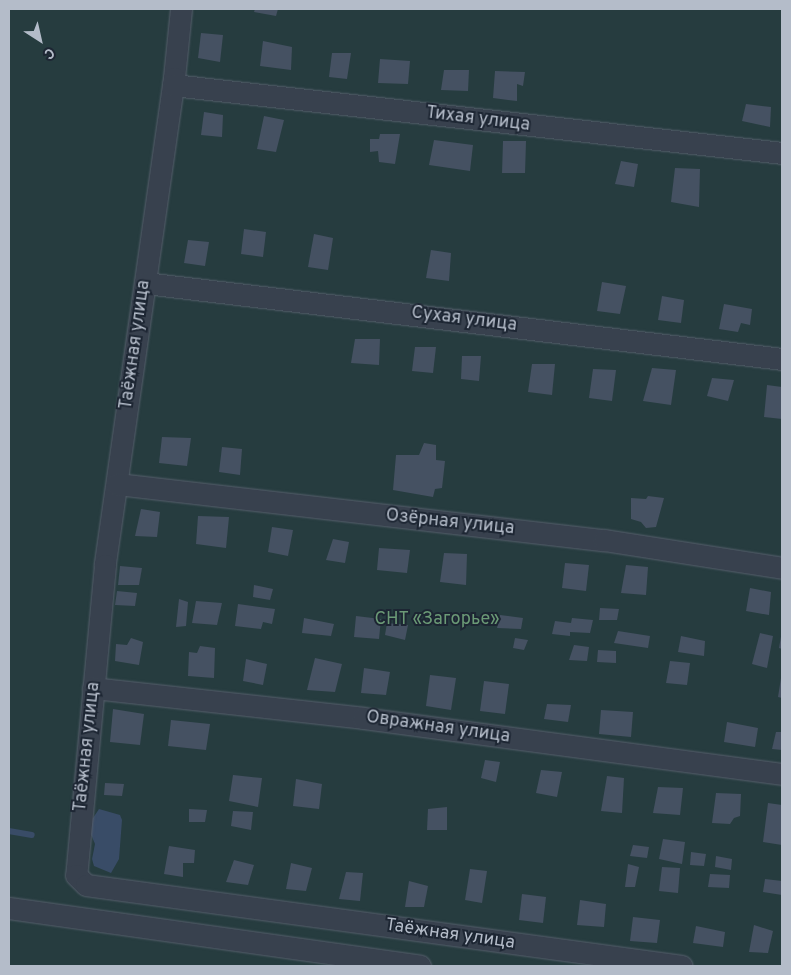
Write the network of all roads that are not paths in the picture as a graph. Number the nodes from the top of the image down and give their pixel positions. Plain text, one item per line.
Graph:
1 (181, 9) edge
2 (173, 85) junction
3 (782, 153) edge
4 (145, 283) junction
5 (782, 359) edge
6 (117, 484) junction
7 (782, 568) edge
8 (93, 688) junction
9 (782, 774) edge
10 (9, 908) edge
11 (420, 966) edge
12 (682, 966) edge

1 - 2 street, Таёжная улица
2 - 3 street, Тихая улица
2 - 4 street, Таёжная улица
4 - 5 street, Сухая улица
4 - 6 street, Таёжная улица
6 - 7 street, Озёрная улица
6 - 8 street, Таёжная улица
8 - 9 street, Овражная улица
8 - 12 street, Таёжная улица
10 - 11 street

